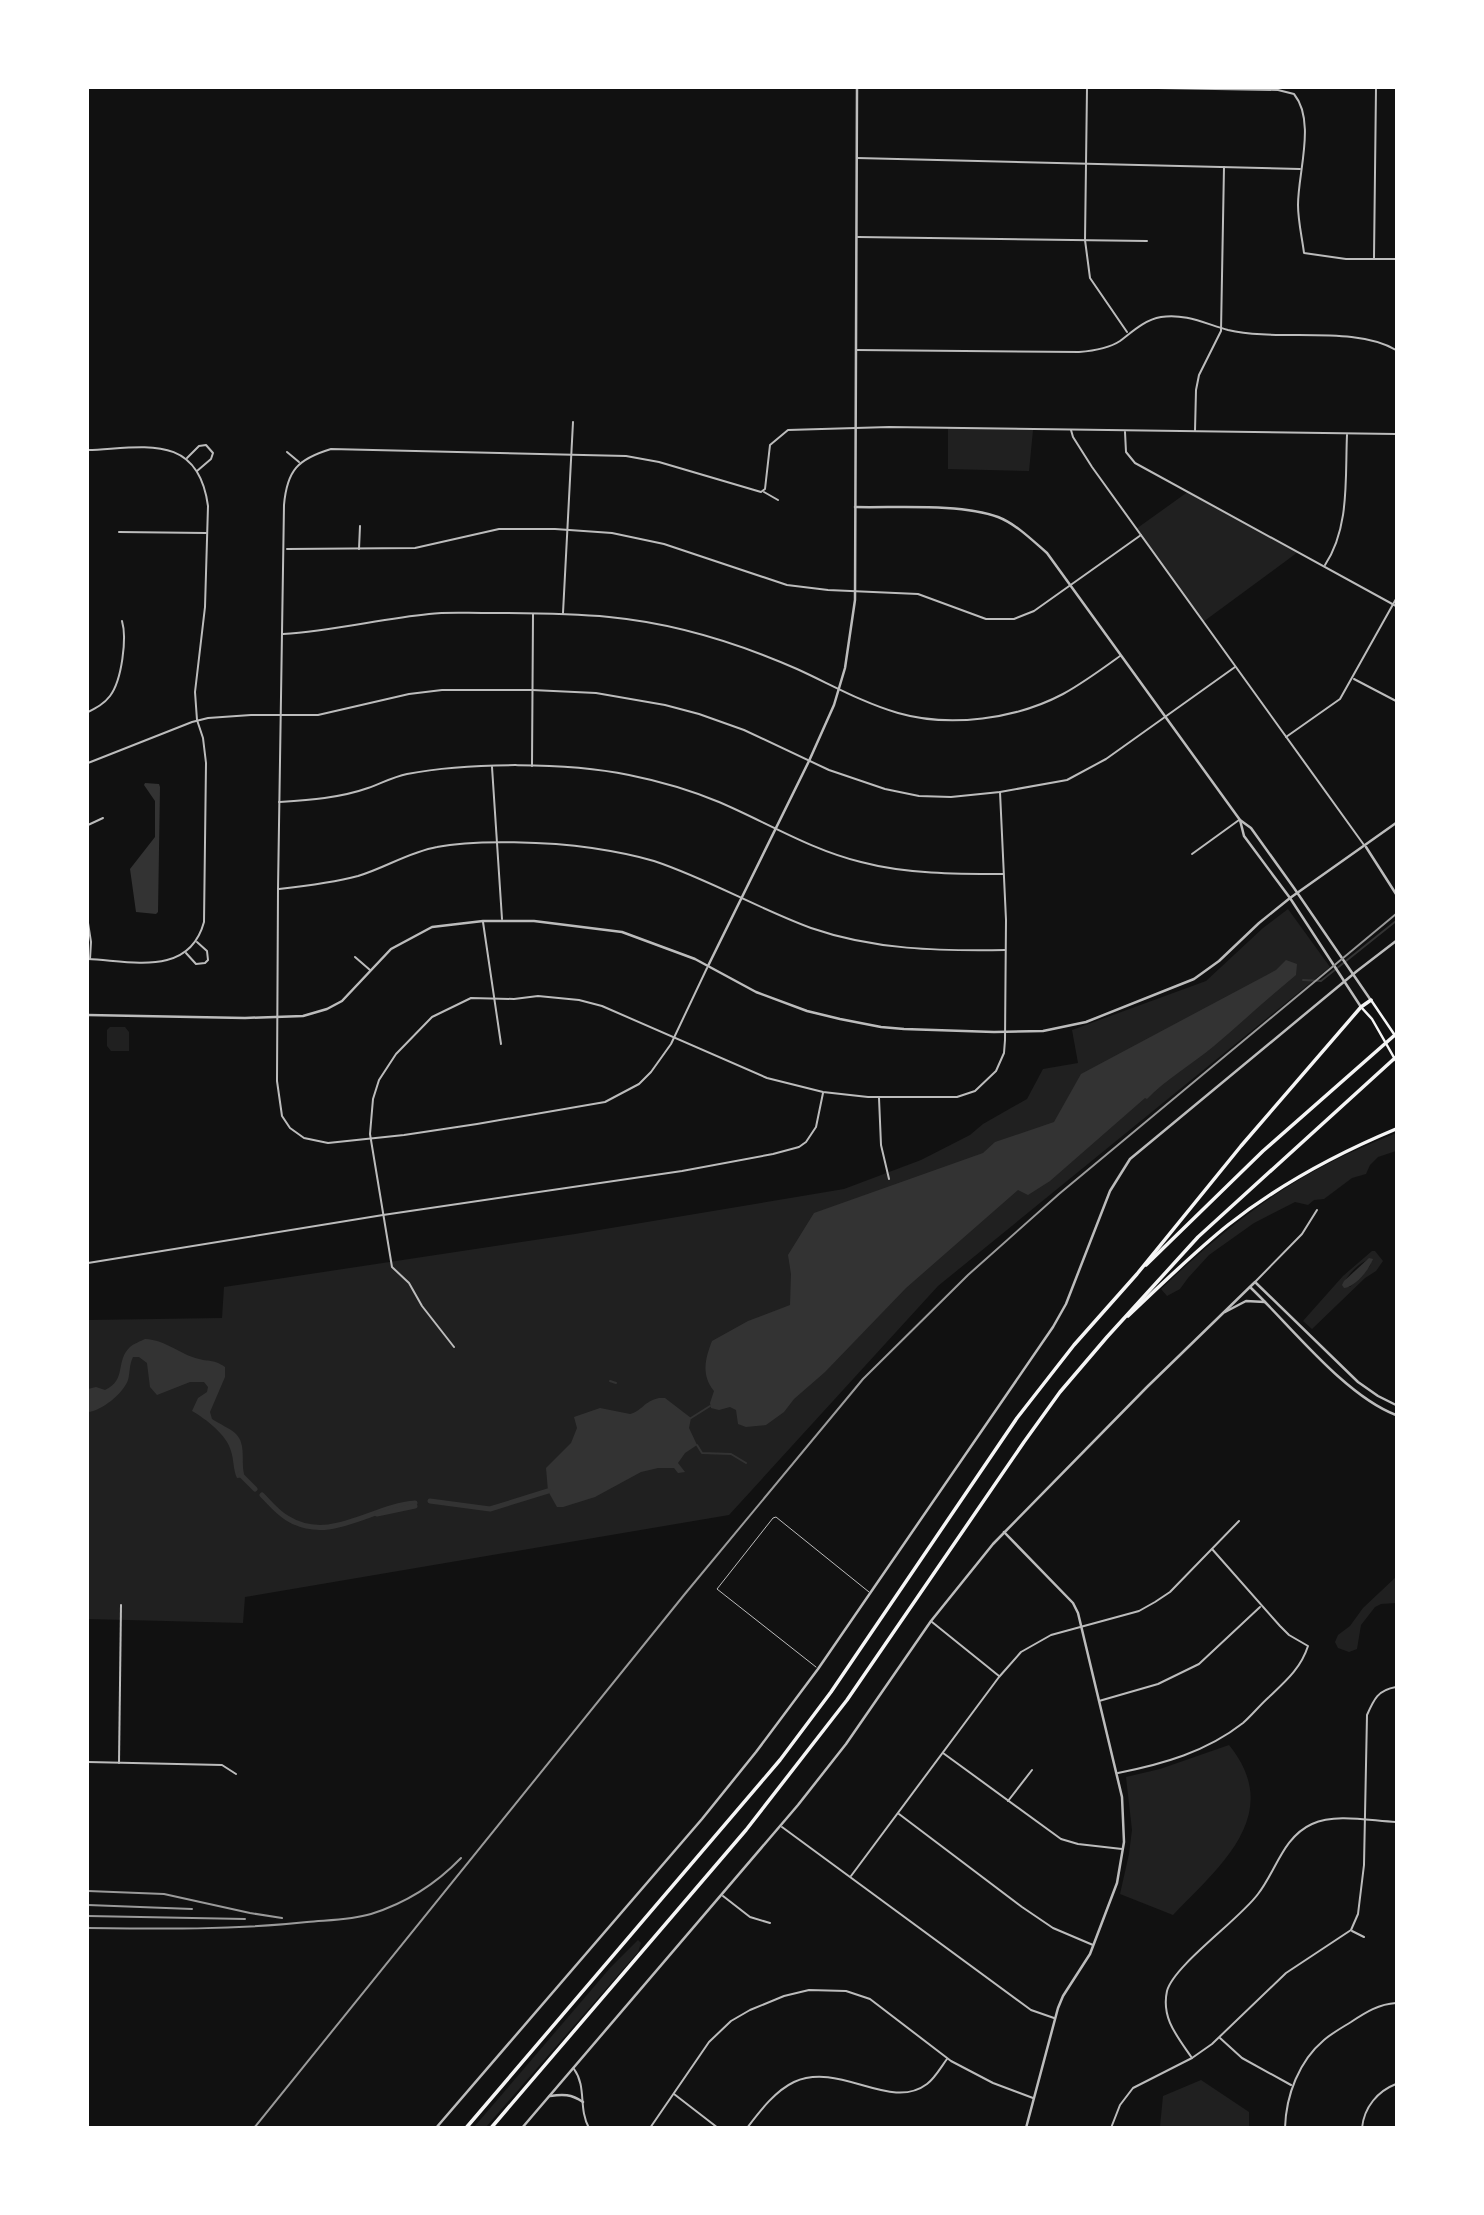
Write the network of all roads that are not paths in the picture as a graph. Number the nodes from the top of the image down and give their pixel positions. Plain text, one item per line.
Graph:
1 (857, 88) edge
2 (1087, 88) edge
3 (1158, 88) edge
4 (1376, 88) edge
5 (1278, 89) edge
6 (856, 158) junction
7 (1086, 164) junction
8 (1224, 166) junction
9 (1300, 169) junction
10 (856, 237) junction
11 (1085, 240) junction
12 (1147, 241) dead end
13 (1374, 259) junction
14 (1396, 259) edge
15 (1221, 328) junction
16 (1128, 332) junction
17 (856, 350) junction
18 (1396, 350) edge
19 (573, 422) dead end
20 (855, 429) junction
21 (1071, 430) junction
22 (1125, 430) junction
23 (1195, 431) junction
24 (1347, 434) junction
25 (1396, 434) edge
26 (88, 450) edge
27 (287, 452) dead end
28 (572, 454) junction
29 (186, 459) junction
30 (299, 463) junction
31 (197, 471) junction
32 (764, 492) junction
33 (778, 500) dead end
34 (855, 508) junction
35 (360, 526) dead end
36 (568, 530) junction
37 (119, 532) dead end
38 (207, 533) junction
39 (1141, 536) junction
40 (285, 549) junction
41 (359, 550) junction
42 (1324, 566) junction
43 (1071, 584) junction
44 (854, 591) junction
45 (1396, 599) edge
46 (1395, 605) edge
47 (533, 613) junction
48 (563, 614) junction
49 (122, 621) dead end
50 (282, 634) junction
51 (1121, 656) junction
52 (1235, 667) junction
53 (1353, 678) junction
54 (839, 689) junction
55 (532, 690) junction
56 (1396, 701) edge
57 (88, 712) edge
58 (280, 715) junction
59 (1166, 717) junction
60 (197, 720) junction
61 (1286, 737) junction
62 (809, 761) junction
63 (88, 763) edge
64 (492, 766) junction
65 (532, 767) junction
66 (1000, 792) junction
67 (279, 802) junction
68 (103, 818) dead end
69 (1240, 820) junction
70 (1396, 823) edge
71 (88, 825) edge
72 (775, 828) junction
73 (496, 844) junction
74 (1365, 846) junction
75 (1192, 854) dead end
76 (1004, 874) junction
77 (1388, 878) junction
78 (1396, 887) edge
79 (278, 889) junction
80 (1298, 893) junction
81 (1396, 894) edge
82 (741, 898) junction
83 (1290, 898) junction
84 (483, 921) junction
85 (502, 921) junction
86 (88, 923) edge
87 (197, 942) junction
88 (1396, 942) edge
89 (1006, 950) junction
90 (186, 953) junction
91 (355, 957) dead end
92 (89, 959) edge
93 (708, 966) junction
94 (371, 970) junction
95 (494, 998) junction
96 (1371, 1000) junction
97 (1361, 1007) junction
98 (88, 1015) edge
99 (277, 1018) junction
100 (1005, 1032) junction
101 (1396, 1035) edge
102 (674, 1038) junction
103 (502, 1044) dead end
104 (1396, 1059) edge
105 (823, 1092) junction
106 (879, 1097) junction
107 (1396, 1129) edge
108 (370, 1137) junction
109 (889, 1178) dead end
110 (1317, 1210) dead end
111 (383, 1215) junction
112 (88, 1263) edge
113 (1137, 1274) junction
114 (1255, 1282) junction
115 (1249, 1286) junction
116 (1266, 1302) junction
117 (1220, 1315) junction
118 (1107, 1337) junction
119 (454, 1347) dead end
120 (1396, 1405) edge
121 (1396, 1415) edge
122 (1239, 1521) dead end
123 (1004, 1532) junction
124 (1211, 1548) junction
125 (870, 1593) junction
126 (121, 1605) dead end
127 (1261, 1607) junction
128 (931, 1621) junction
129 (1083, 1627) junction
130 (818, 1669) junction
131 (999, 1677) junction
132 (1396, 1687) edge
133 (1098, 1701) junction
134 (943, 1753) junction
135 (88, 1762) edge
136 (119, 1763) junction
137 (1032, 1770) dead end
138 (1117, 1773) junction
139 (236, 1774) dead end
140 (1007, 1802) junction
141 (899, 1814) junction
142 (1365, 1821) junction
143 (1396, 1822) edge
144 (781, 1826) junction
145 (1123, 1849) junction
146 (851, 1876) junction
147 (722, 1895) junction
148 (770, 1923) dead end
149 (1351, 1930) junction
150 (1364, 1937) dead end
151 (1094, 1946) junction
152 (1396, 2003) edge
153 (1055, 2018) junction
154 (1219, 2037) junction
155 (1192, 2057) junction
156 (947, 2058) junction
157 (573, 2068) junction
158 (1396, 2084) edge
159 (1292, 2085) junction
160 (674, 2094) junction
161 (550, 2096) junction
162 (1034, 2098) junction
163 (583, 2102) junction
164 (436, 2127) edge
165 (467, 2127) edge
166 (491, 2127) edge
167 (522, 2127) edge
168 (589, 2127) edge
169 (650, 2127) edge
170 (718, 2127) edge
171 (747, 2127) edge
172 (1026, 2127) edge
173 (1111, 2127) edge
174 (1284, 2127) edge
175 (1362, 2127) edge

1 - 6 street
2 - 7 street
3 - 5 street
4 - 13 street
5 - 9 street
6 - 7 street
6 - 10 street
7 - 8 street
7 - 11 street
8 - 9 street
8 - 15 street
9 - 13 street
10 - 11 street
10 - 17 street
11 - 12 street
11 - 16 street
13 - 14 street
15 - 16 street
15 - 18 street
15 - 23 street
16 - 17 street
17 - 20 street
19 - 28 street
20 - 21 street
20 - 32 street
20 - 34 street
21 - 22 street
21 - 39 street
22 - 23 street
22 - 42 street
23 - 24 street
24 - 25 street
24 - 42 street
26 - 29 street
27 - 30 street
28 - 30 street
28 - 32 street
28 - 36 street
29 - 31 street
29 - 31 street
30 - 40 street
31 - 38 street
32 - 33 street
34 - 43 street
34 - 44 street
35 - 41 street
36 - 41 street
36 - 44 street
36 - 48 street
37 - 38 street
38 - 60 street
39 - 43 street
39 - 52 street
40 - 41 street
40 - 50 street
42 - 46 street
43 - 44 street
43 - 51 street
44 - 54 street
45 - 46 street
46 - 53 street
47 - 48 street
47 - 50 street
47 - 55 street
48 - 54 street
49 - 57 street
50 - 58 street
51 - 54 street
51 - 59 street
52 - 59 street
52 - 61 street
53 - 56 street
53 - 61 street
54 - 62 street
55 - 58 street
55 - 62 street
55 - 65 street
58 - 60 street
58 - 67 street
59 - 66 street
59 - 69 street
60 - 63 street
60 - 87 street
61 - 74 street
62 - 66 street
62 - 72 street
64 - 65 street
64 - 67 street
64 - 73 street
65 - 72 street
66 - 76 street
67 - 79 street
68 - 71 street
69 - 75 street
69 - 80 street
69 - 83 street
70 - 74 street
72 - 76 street
72 - 82 street
73 - 79 street
73 - 82 street
73 - 85 street
74 - 77 street
74 - 80 street
76 - 89 street
77 - 78 street
77 - 81 street
79 - 99 street
80 - 83 street
80 - 96 street
82 - 89 street
82 - 93 street
83 - 97 street
83 - 100 street
84 - 85 street
84 - 94 street
84 - 95 street
85 - 93 street
86 - 92 street
87 - 90 street
87 - 90 street
88 - 125 street
89 - 100 street
90 - 92 street
91 - 94 street
93 - 100 street
93 - 102 street
94 - 99 street
95 - 102 street
95 - 103 street
95 - 108 street
96 - 97 highway
96 - 101 main road
97 - 104 main road
97 - 113 highway
98 - 99 street
99 - 108 street
100 - 106 street
101 - 113 highway
102 - 105 street
102 - 108 street
104 - 118 highway
105 - 106 street
105 - 111 street
106 - 109 street
107 - 118 highway
108 - 111 street
110 - 114 street
111 - 112 street
111 - 119 street
113 - 165 highway
114 - 115 street
114 - 120 street
115 - 116 street
115 - 117 street
116 - 117 street
116 - 121 street
117 - 123 street
118 - 166 highway
122 - 124 street
123 - 128 street
123 - 129 street
124 - 127 street
124 - 129 street
125 - 130 street
125 - 130 lane
126 - 136 street
127 - 133 street
127 - 138 street
128 - 131 street
128 - 144 street
129 - 131 street
129 - 133 street
130 - 164 street
131 - 134 street
132 - 142 street
133 - 138 street
134 - 140 street
134 - 141 street
135 - 136 street
136 - 139 street
137 - 140 street
138 - 145 street
140 - 145 street
141 - 146 street
141 - 151 street
142 - 143 street
142 - 149 street
142 - 155 street
144 - 146 street
144 - 147 street
145 - 151 street
146 - 153 street
147 - 148 street
147 - 157 street
149 - 150 street
149 - 154 street
151 - 153 street
152 - 159 street
153 - 162 street
154 - 155 street
154 - 159 street
155 - 173 street
156 - 160 street
156 - 162 street
156 - 171 street
157 - 161 street
157 - 163 street
158 - 175 street
159 - 174 street
160 - 169 street
160 - 170 street
161 - 163 street
161 - 167 street
162 - 172 street
163 - 168 street

